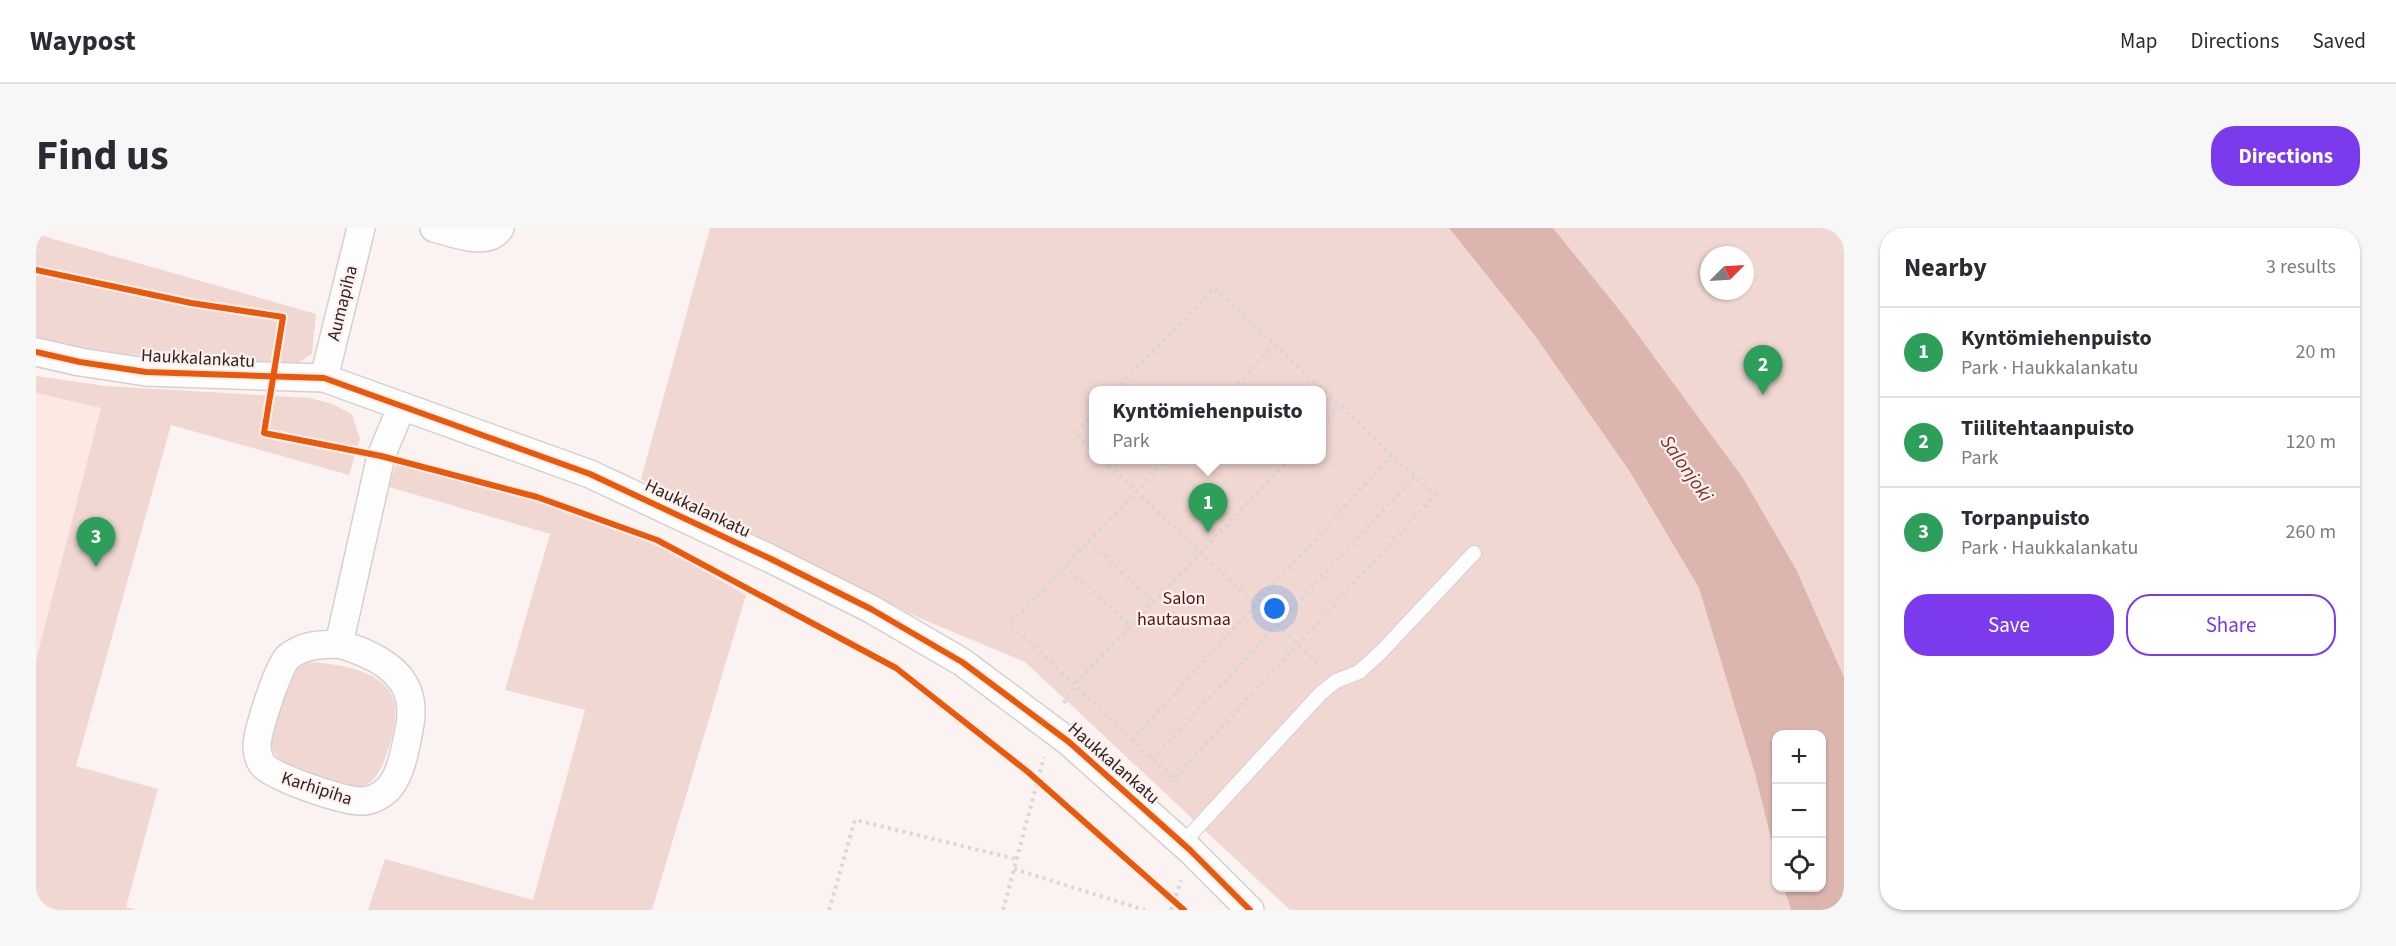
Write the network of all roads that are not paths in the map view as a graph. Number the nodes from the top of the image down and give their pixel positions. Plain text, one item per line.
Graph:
1 (361, 228) edge
2 (434, 228) edge
3 (500, 228) edge
4 (36, 352) edge
5 (324, 378) junction
6 (402, 406) junction
7 (1474, 553) dead end
8 (339, 644) junction
9 (1182, 844) junction
10 (1250, 910) edge

1 - 5 street, Aumapiha
2 - 3 street
4 - 5 street, Haukkalankatu
5 - 6 street, Haukkalankatu
6 - 8 street
6 - 9 street, Haukkalankatu
7 - 9 lane
8 - 8 street, Karhipiha
9 - 10 street, Haukkalankatu

